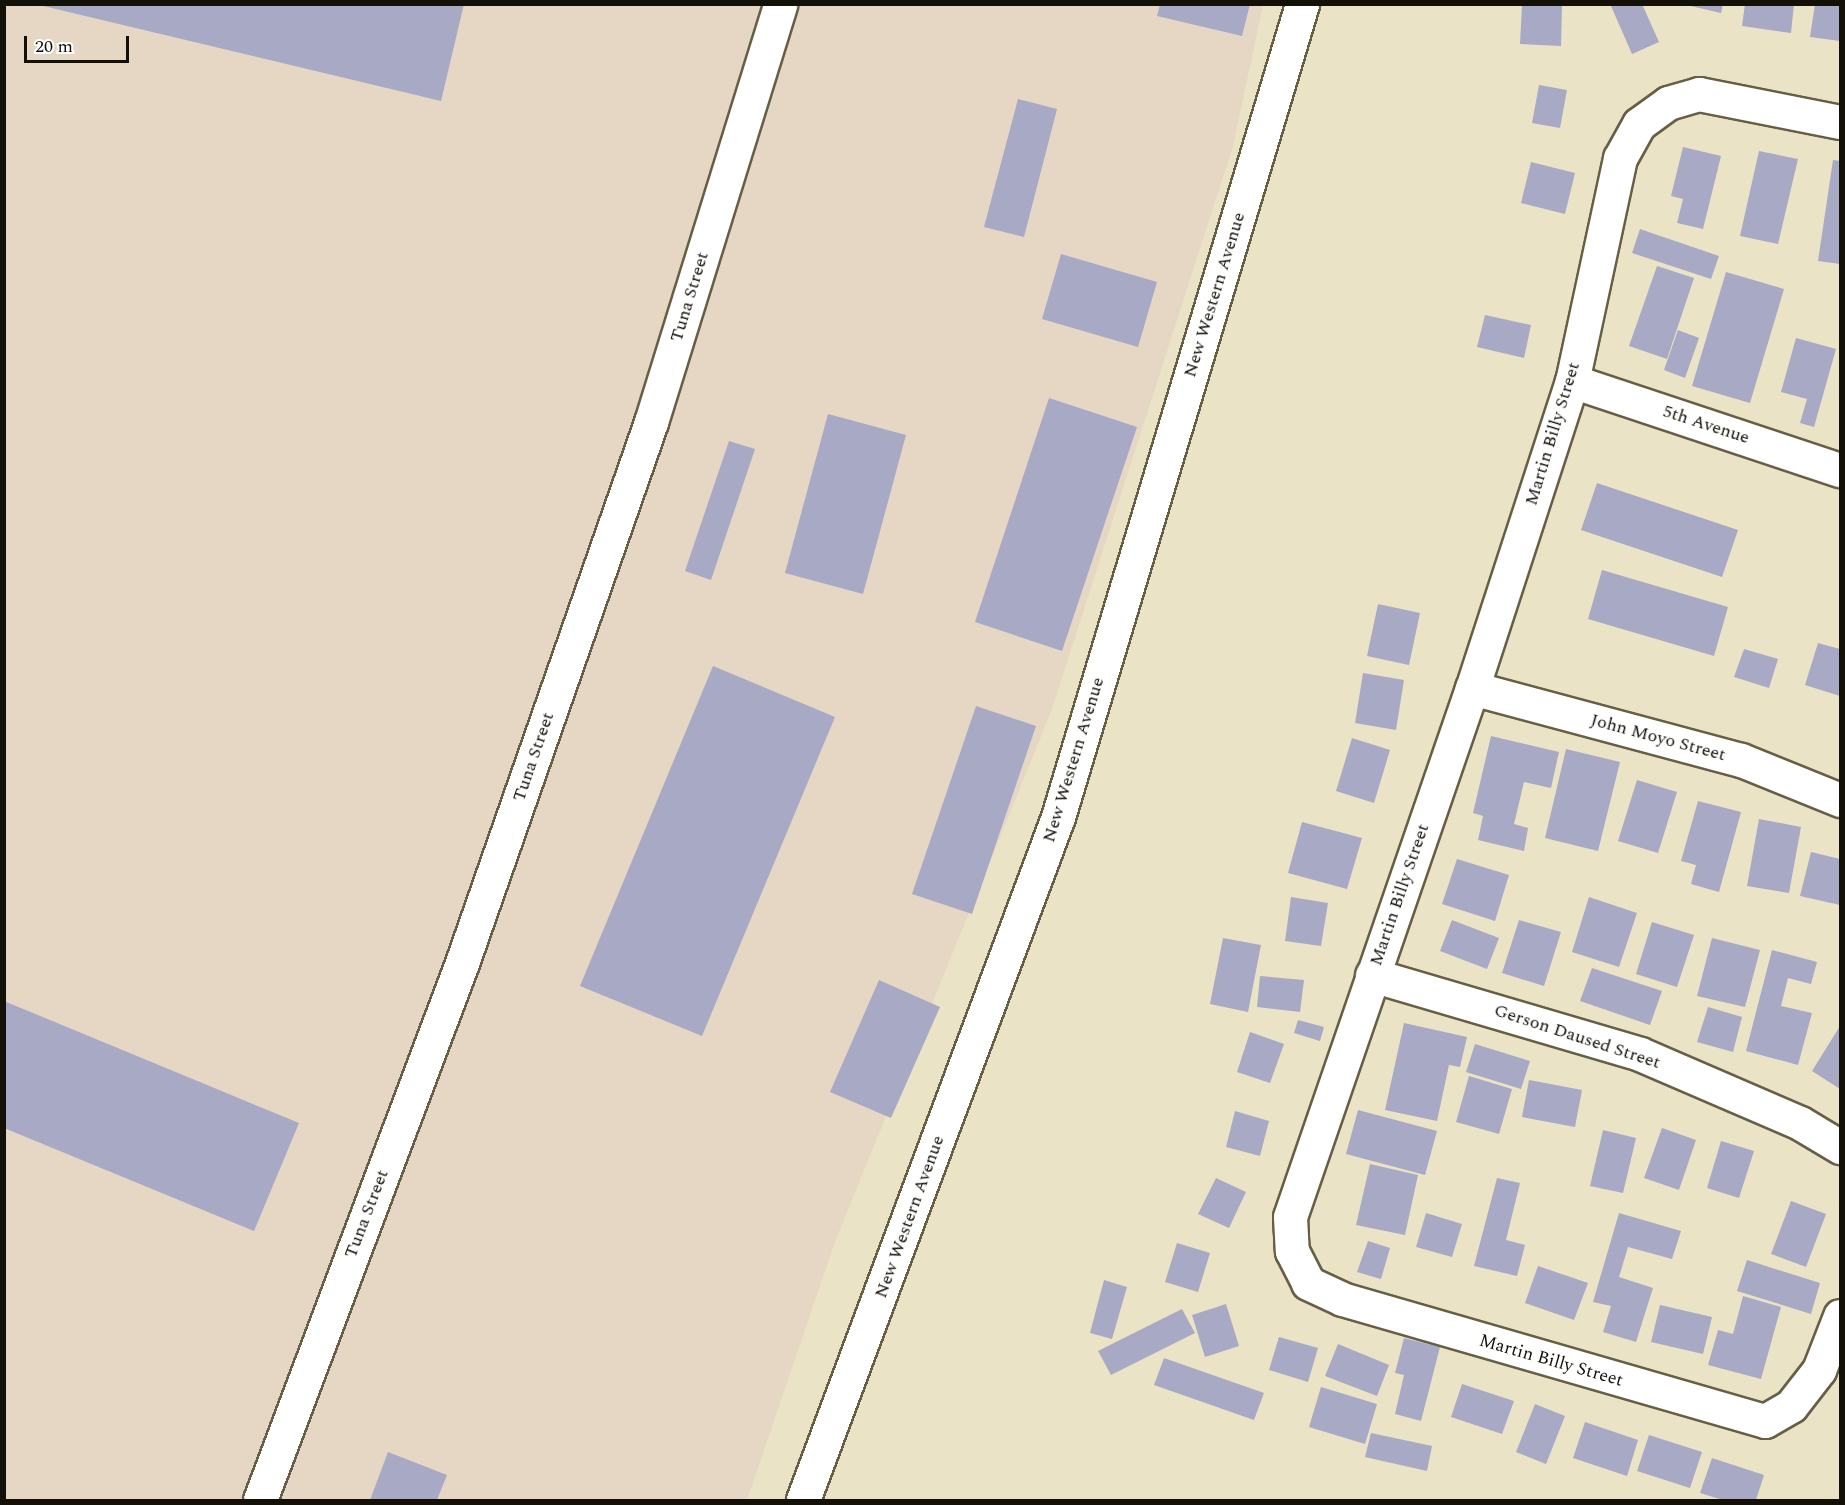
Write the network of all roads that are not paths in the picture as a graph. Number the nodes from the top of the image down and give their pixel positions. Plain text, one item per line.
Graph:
1 (780, 4) edge
2 (1302, 4) edge
3 (1840, 122) edge
4 (1572, 381) junction
5 (1840, 470) edge
6 (1472, 688) junction
7 (1840, 800) edge
8 (1372, 975) junction
9 (1840, 1147) edge
10 (1840, 1316) edge
11 (260, 1500) edge
12 (802, 1500) edge

1 - 11 street, Tuna Street
2 - 12 street, New Western Avenue
3 - 4 street, Martin Billy Street
4 - 5 street, 5th Avenue
4 - 6 street, Martin Billy Street
6 - 7 street, John Moyo Street
6 - 8 street, Martin Billy Street
8 - 9 street, Gerson Daused Street
8 - 10 street, Martin Billy Street

